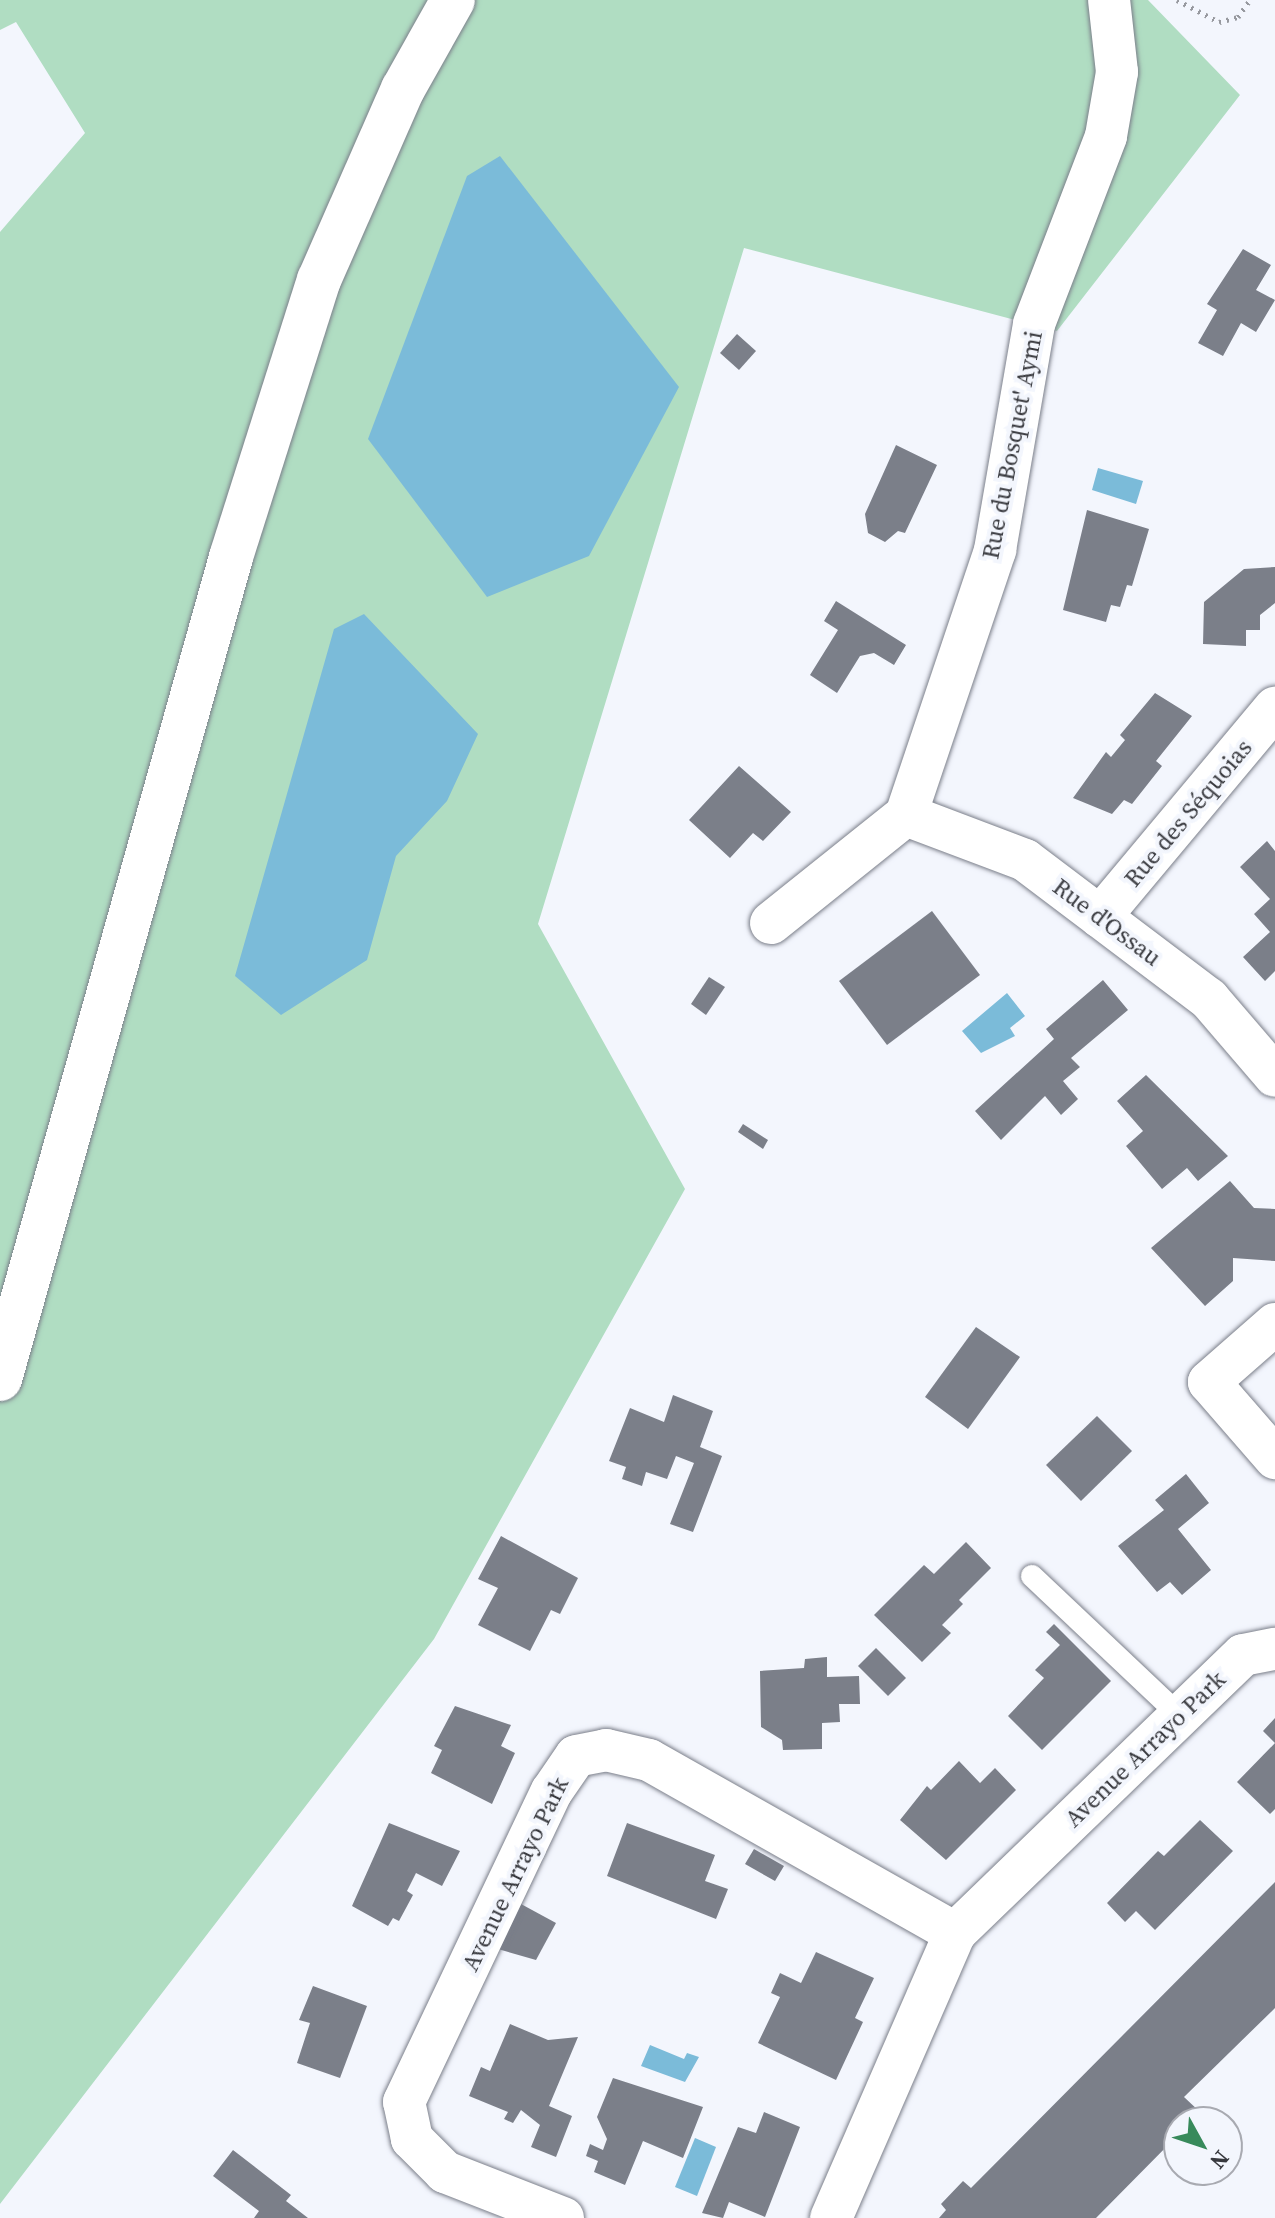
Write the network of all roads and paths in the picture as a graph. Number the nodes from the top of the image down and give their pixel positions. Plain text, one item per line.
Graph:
1 (453, 0) edge
2 (1109, 0) edge
3 (1177, 0) edge
4 (1250, 0) edge
5 (1275, 708) edge
6 (906, 815) junction
7 (1100, 917) junction
8 (771, 923) dead end
9 (1275, 1076) edge
10 (1275, 1324) edge
11 (0, 1379) edge
12 (1275, 1458) edge
13 (1032, 1576) dead end
14 (1275, 1649) edge
15 (1179, 1715) junction
16 (955, 1933) junction
17 (563, 2218) edge
18 (831, 2218) edge

1 - 11 main road
2 - 6 street, Rue du Bosquet' Aymi
3 - 4 path
5 - 7 street, Rue des Séquoias
6 - 7 street, Rue d'Ossau
6 - 8 street
7 - 9 street, Rue d'Ossau
10 - 12 street
13 - 15 lane
14 - 15 street, Avenue Arrayo Park
15 - 16 street, Avenue Arrayo Park
16 - 17 street, Avenue Arrayo Park
16 - 18 street, Avenue Arrayo Park

